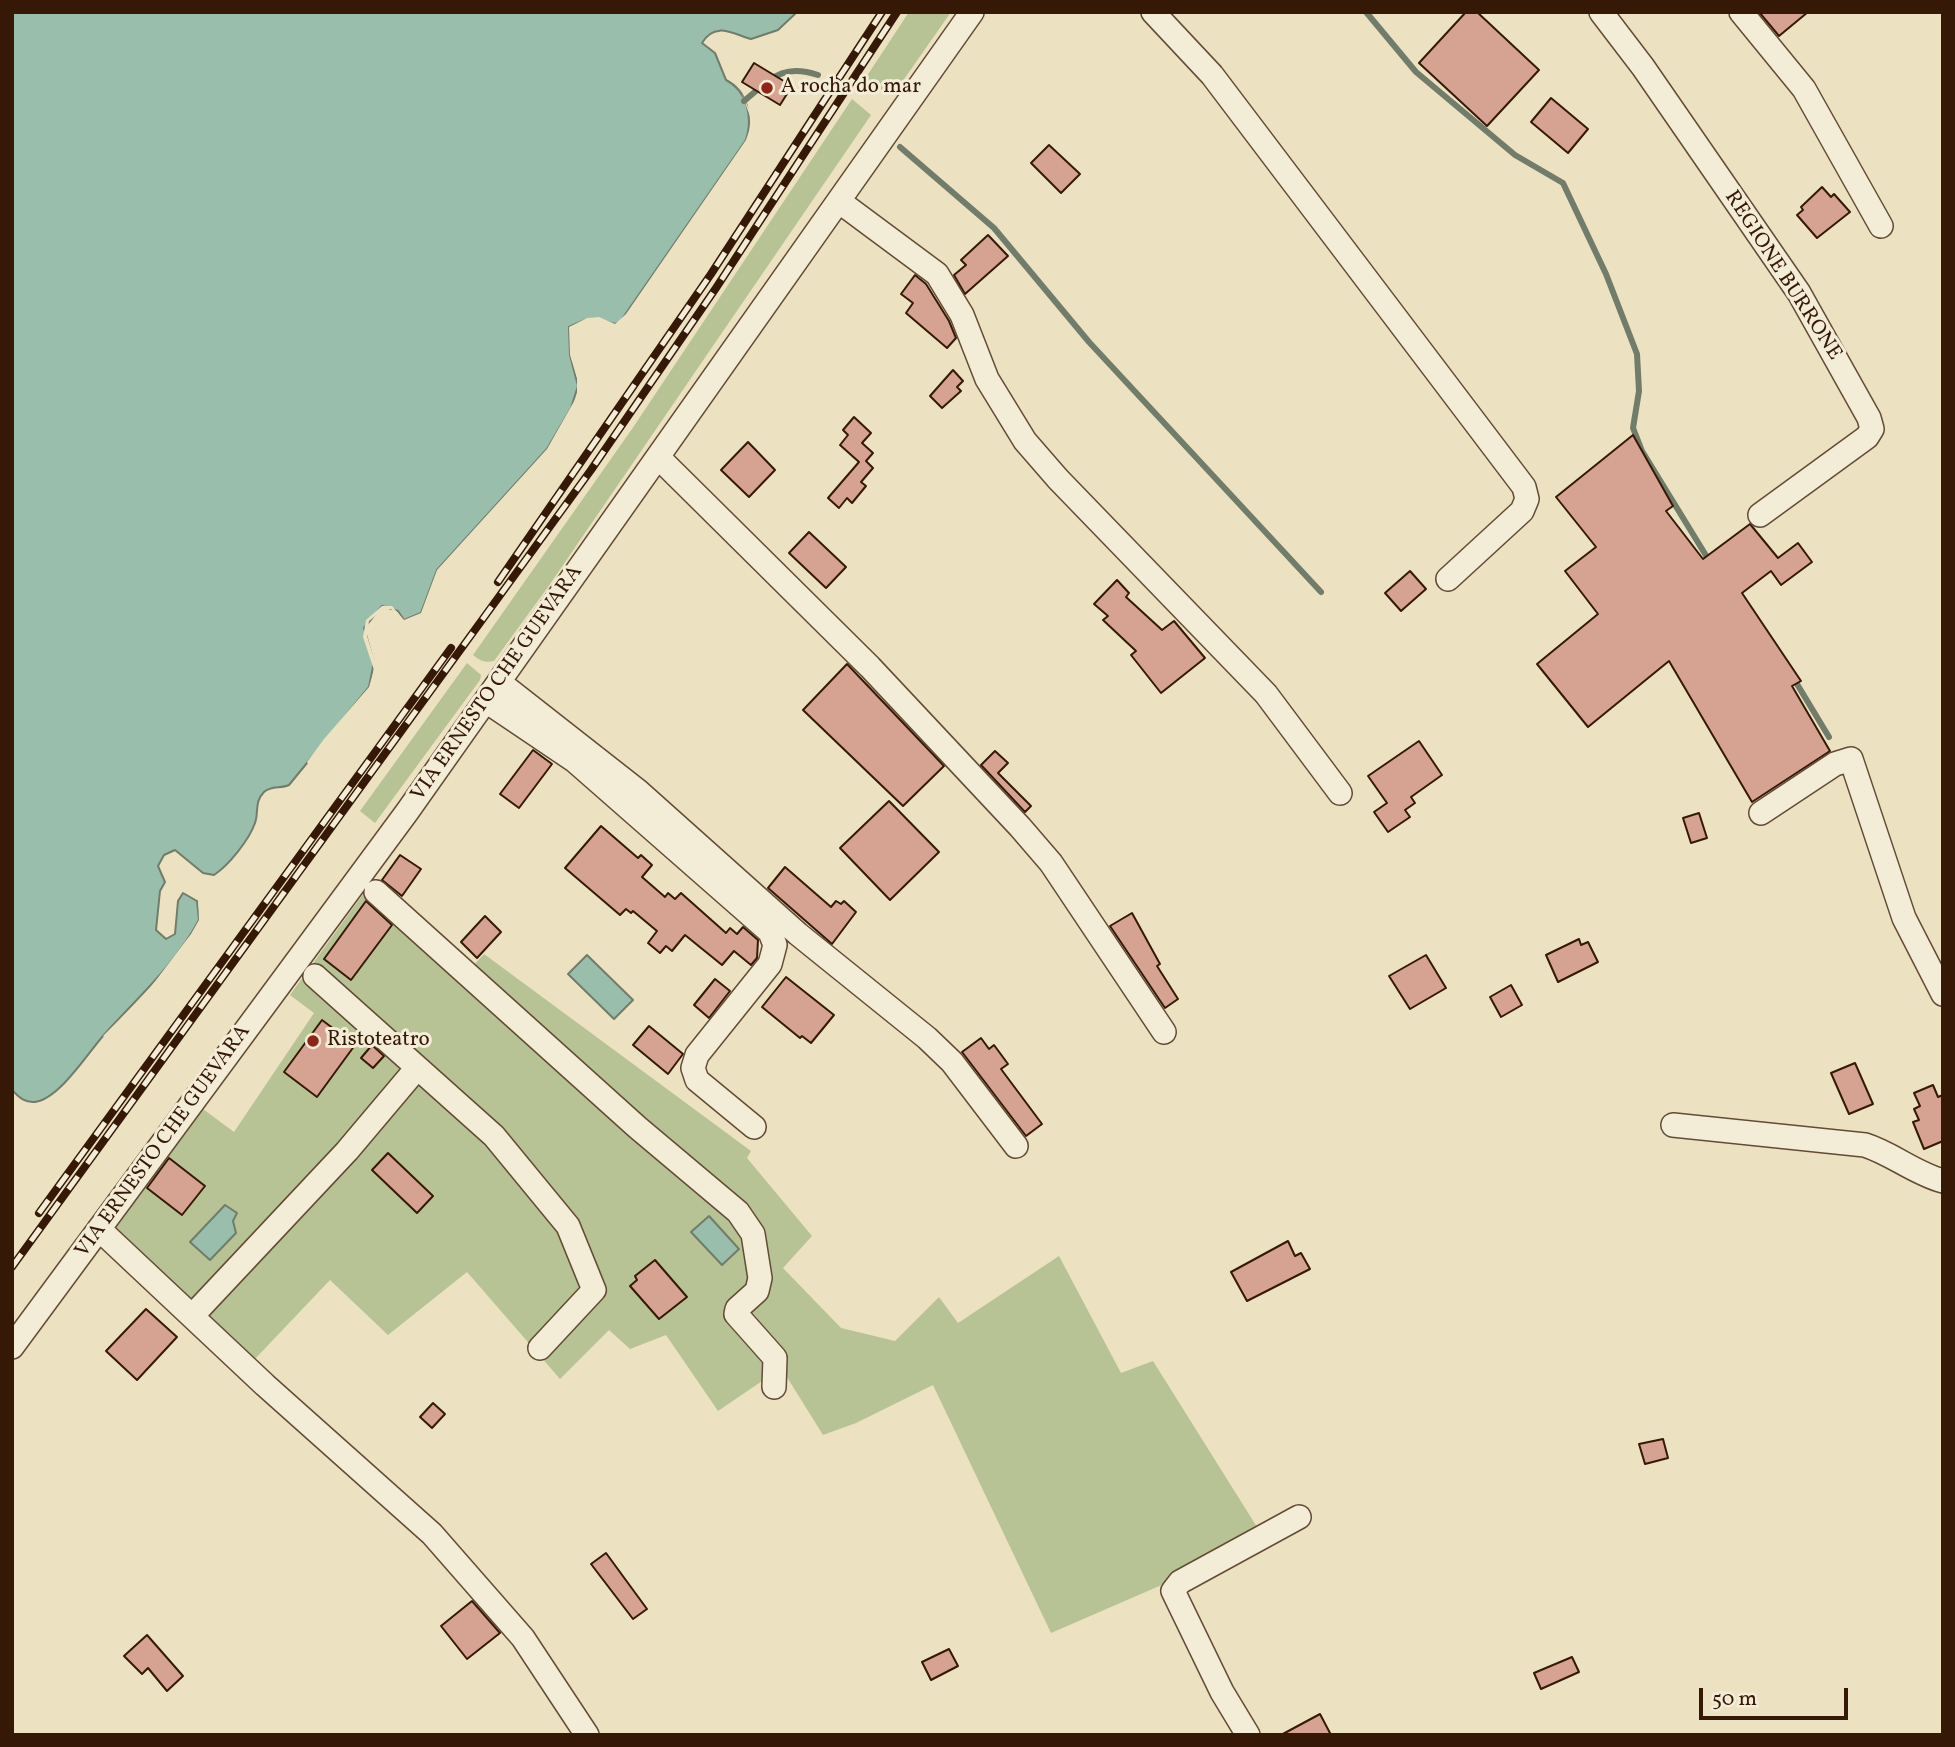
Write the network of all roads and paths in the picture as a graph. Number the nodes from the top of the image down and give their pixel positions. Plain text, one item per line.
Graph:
1 (972, 12) edge
2 (1153, 12) edge
3 (1601, 12) edge
4 (1741, 12) edge
5 (840, 202) junction
6 (1881, 226) dead end
7 (658, 457) junction
8 (1760, 515) dead end
9 (1448, 579) dead end
10 (493, 692) junction
11 (1340, 793) dead end
12 (1762, 813) dead end
13 (376, 892) dead end
14 (314, 976) dead end
15 (1943, 994) edge
16 (1164, 1032) dead end
17 (417, 1068) junction
18 (1673, 1125) dead end
19 (754, 1127) dead end
20 (1016, 1146) dead end
21 (1943, 1181) edge
22 (99, 1229) junction
23 (193, 1315) junction
24 (12, 1347) edge
25 (540, 1348) dead end
26 (774, 1387) dead end
27 (1299, 1517) dead end
28 (587, 1735) edge
29 (1248, 1735) edge

1 - 5 street, VIA ERNESTO CHE GUEVARA
2 - 9 street
3 - 8 street, REGIONE BURRONE
4 - 6 street
5 - 7 street, VIA ERNESTO CHE GUEVARA
5 - 11 street
7 - 10 street, VIA ERNESTO CHE GUEVARA
7 - 16 street
10 - 19 street
10 - 20 street
10 - 22 street, VIA ERNESTO CHE GUEVARA
12 - 15 street
13 - 26 street
14 - 17 street
17 - 23 street
17 - 25 street
18 - 21 street
22 - 23 street
22 - 24 street, VIA ERNESTO CHE GUEVARA
23 - 28 street
27 - 29 street

